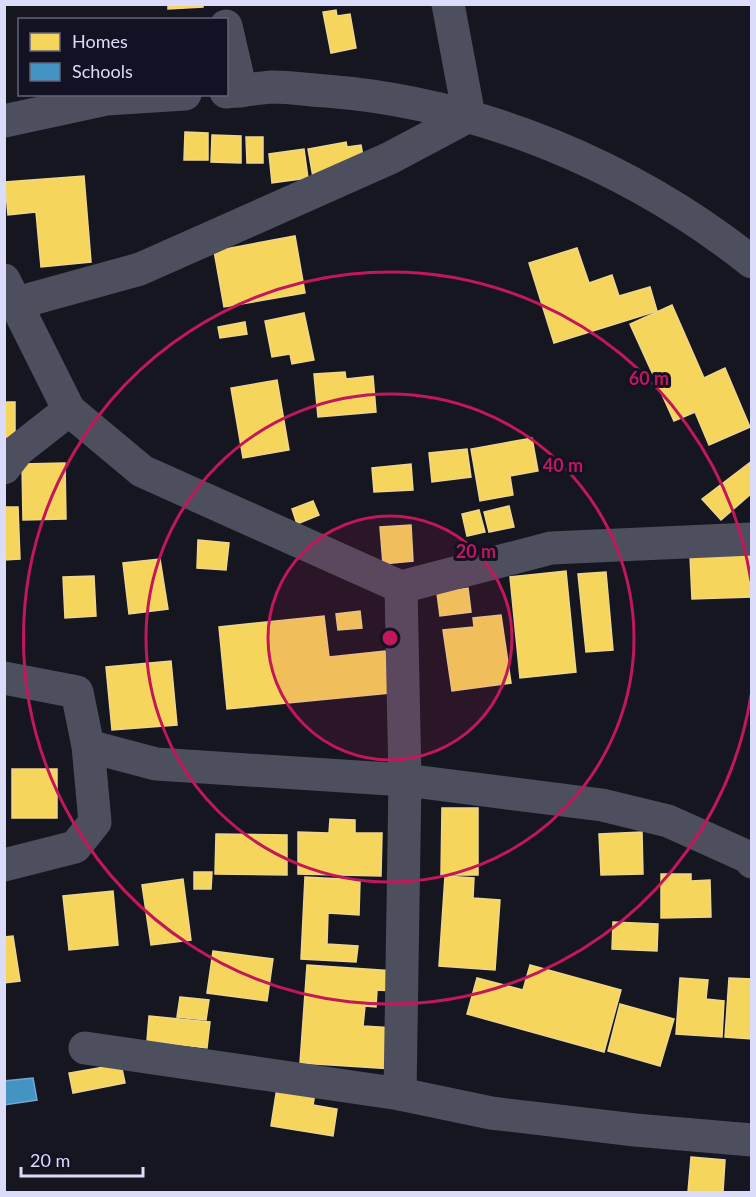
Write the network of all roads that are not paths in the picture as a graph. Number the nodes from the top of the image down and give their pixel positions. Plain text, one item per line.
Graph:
1 (448, 4) edge
2 (228, 42) edge
3 (234, 92) edge
4 (153, 96) edge
5 (469, 116) junction
6 (4, 121) edge
7 (752, 262) edge
8 (11, 291) edge
9 (69, 410) junction
10 (4, 468) edge
11 (752, 539) edge
12 (401, 587) junction
13 (4, 678) edge
14 (88, 746) junction
15 (405, 780) junction
16 (752, 862) edge
17 (4, 865) edge
18 (85, 1048) dead end
19 (400, 1094) junction
20 (752, 1140) edge

1 - 5 street
2 - 3 street
3 - 5 street
4 - 6 street
5 - 7 street
5 - 8 street
8 - 9 street
9 - 10 street
9 - 12 street
11 - 12 street
12 - 15 street
13 - 14 street
14 - 15 street
14 - 17 street
15 - 16 street
15 - 19 street
18 - 19 street
19 - 20 street

